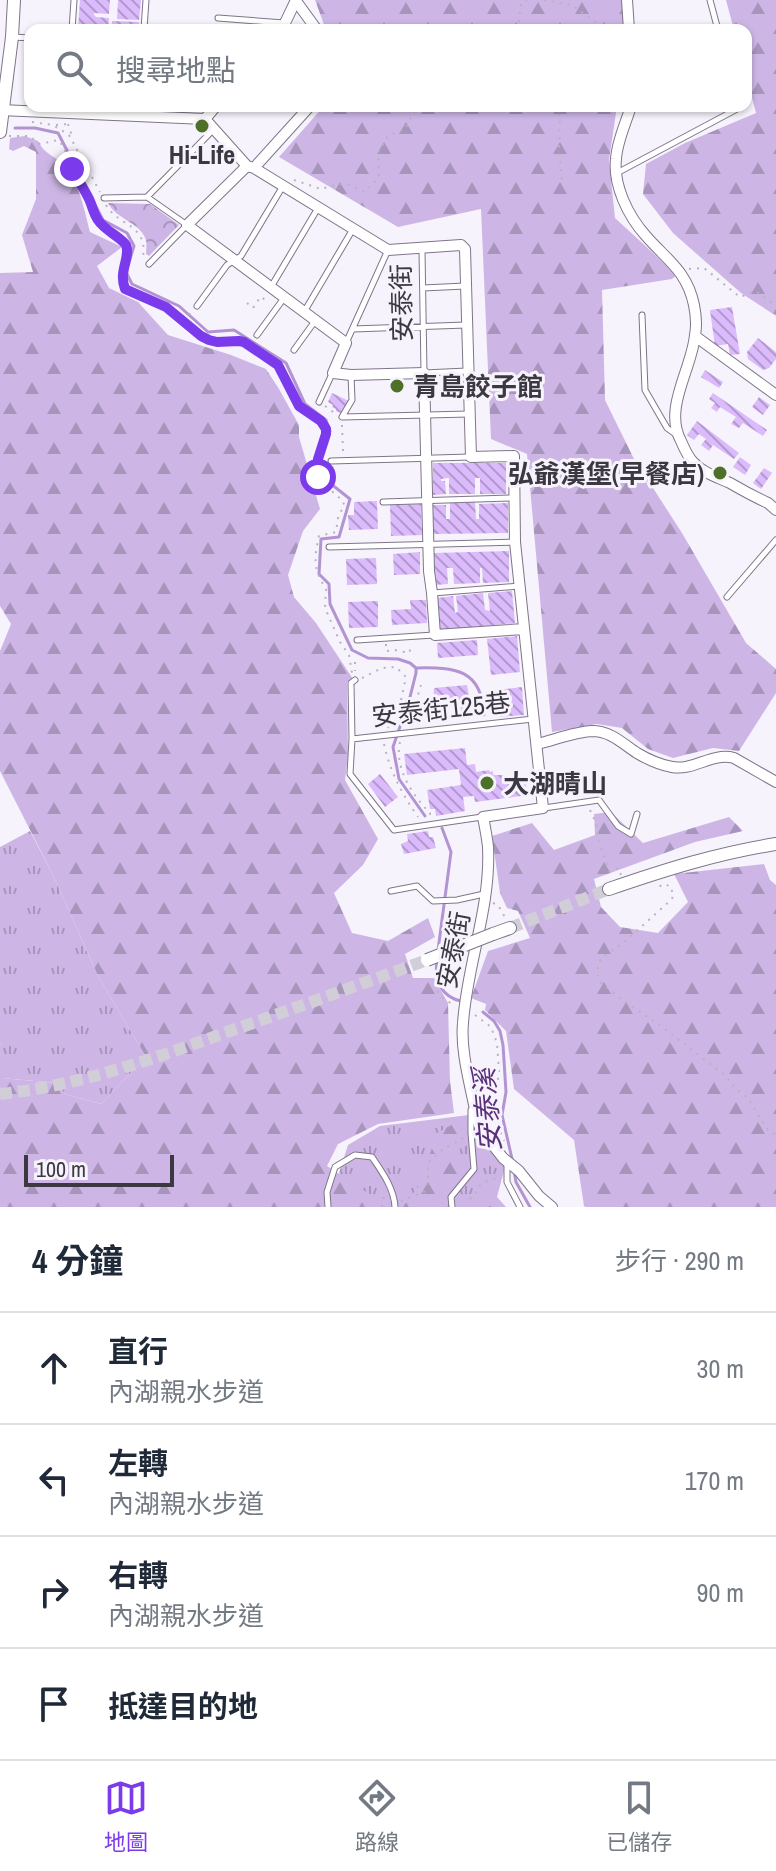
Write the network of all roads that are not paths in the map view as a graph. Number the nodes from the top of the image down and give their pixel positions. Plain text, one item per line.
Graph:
1 (14, 0) edge
2 (74, 0) edge
3 (146, 0) edge
4 (296, 0) edge
5 (627, 0) edge
6 (710, 0) edge
7 (218, 18) dead end
8 (72, 24) edge
9 (144, 24) edge
10 (266, 24) edge
11 (283, 24) edge
12 (313, 24) edge
13 (628, 24) edge
14 (716, 24) edge
15 (12, 37) junction
16 (24, 38) edge
17 (129, 112) edge
18 (151, 112) edge
19 (211, 112) edge
20 (304, 112) edge
21 (629, 112) edge
22 (731, 112) edge
23 (205, 119) junction
24 (1, 121) edge
25 (214, 129) junction
26 (250, 167) junction
27 (615, 174) junction
28 (286, 182) junction
29 (147, 197) junction
30 (104, 198) road end
31 (319, 207) junction
32 (187, 225) junction
33 (354, 228) junction
34 (422, 248) junction
35 (388, 250) junction
36 (234, 260) junction
37 (149, 264) road end
38 (466, 286) junction
39 (271, 287) junction
40 (423, 288) junction
41 (285, 297) junction
42 (197, 306) road end
43 (304, 312) junction
44 (642, 315) dead end
45 (316, 320) junction
46 (467, 325) junction
47 (423, 327) junction
48 (353, 329) junction
49 (257, 335) dead end
50 (695, 336) junction
51 (346, 343) junction
52 (294, 350) dead end
53 (468, 371) junction
54 (333, 373) junction
55 (424, 373) junction
56 (351, 375) junction
57 (776, 395) edge
58 (319, 402) road end
59 (470, 414) junction
60 (425, 416) junction
61 (678, 437) junction
62 (471, 457) junction
63 (426, 458) junction
64 (331, 461) dead end
65 (515, 498) junction
66 (427, 501) junction
67 (383, 502) dead end
68 (776, 510) edge
69 (776, 540) edge
70 (515, 542) junction
71 (328, 544) road end
72 (428, 544) junction
73 (520, 586) junction
74 (432, 593) junction
75 (727, 597) dead end
76 (524, 629) junction
77 (435, 635) junction
78 (357, 640) dead end
79 (355, 680) road end
80 (534, 719) junction
81 (352, 739) junction
82 (537, 744) junction
83 (776, 782) edge
84 (543, 808) junction
85 (637, 814) dead end
86 (483, 817) junction
87 (776, 844) edge
88 (609, 889) tunnel mouth
89 (391, 891) dead end
90 (484, 898) junction
91 (510, 928) tunnel mouth
92 (427, 960) tunnel mouth
93 (472, 1093) junction
94 (508, 1162) junction
95 (395, 1204) edge
96 (328, 1207) edge
97 (452, 1207) edge
98 (520, 1207) edge
99 (552, 1207) edge

1 - 15 street
2 - 8 lane
3 - 9 lane
4 - 11 street
4 - 12 street
5 - 13 street
6 - 14 lane
7 - 10 lane
15 - 16 lane
15 - 24 street
17 - 24 street
18 - 23 street
19 - 23 street
20 - 26 street
21 - 27 street
22 - 27 lane
23 - 25 street, 安泰街
25 - 26 street, 安泰街
25 - 29 lane
26 - 28 street, 安泰街
26 - 32 street
27 - 50 street
28 - 31 street, 安泰街
28 - 36 lane
29 - 30 lane
29 - 32 lane
31 - 33 street, 安泰街
31 - 39 lane
32 - 36 street
32 - 37 lane
33 - 35 street, 安泰街
33 - 43 lane
34 - 35 street, 安泰街
34 - 38 street
34 - 40 lane, 安泰街
35 - 48 lane
36 - 39 street
36 - 42 lane
38 - 40 lane
38 - 46 street
39 - 41 street
40 - 47 lane, 安泰街
41 - 43 street
41 - 49 lane
43 - 45 street
44 - 61 lane
45 - 51 street
45 - 52 lane
46 - 47 lane
46 - 53 street
47 - 48 lane
47 - 55 lane, 安泰街
48 - 51 lane
50 - 57 street
50 - 61 street
51 - 54 street
53 - 55 lane
53 - 59 street
54 - 56 street
54 - 58 lane
55 - 56 street
55 - 60 street, 安泰街
56 - 60 lane
59 - 60 lane
59 - 62 street
60 - 63 street, 安泰街
61 - 68 street
62 - 63 lane
62 - 65 street
63 - 64 lane
63 - 66 street, 安泰街
65 - 66 lane
65 - 70 street
66 - 67 lane
66 - 72 street, 安泰街
69 - 75 lane
70 - 72 lane
70 - 73 street
71 - 72 lane
72 - 74 street, 安泰街
73 - 74 lane
73 - 76 street
74 - 77 street, 安泰街
76 - 77 street
76 - 80 street
77 - 78 lane
79 - 81 lane
80 - 81 lane, 安泰街125巷
80 - 82 street
81 - 86 lane
82 - 83 street
82 - 84 street
84 - 85 lane
84 - 86 street
86 - 90 street, 安泰街
87 - 88 street
89 - 90 lane
90 - 93 street, 安泰街
91 - 92 street, bridge
93 - 94 street, 安泰街
93 - 97 lane
94 - 98 lane
94 - 99 street, 安泰街
95 - 96 lane

